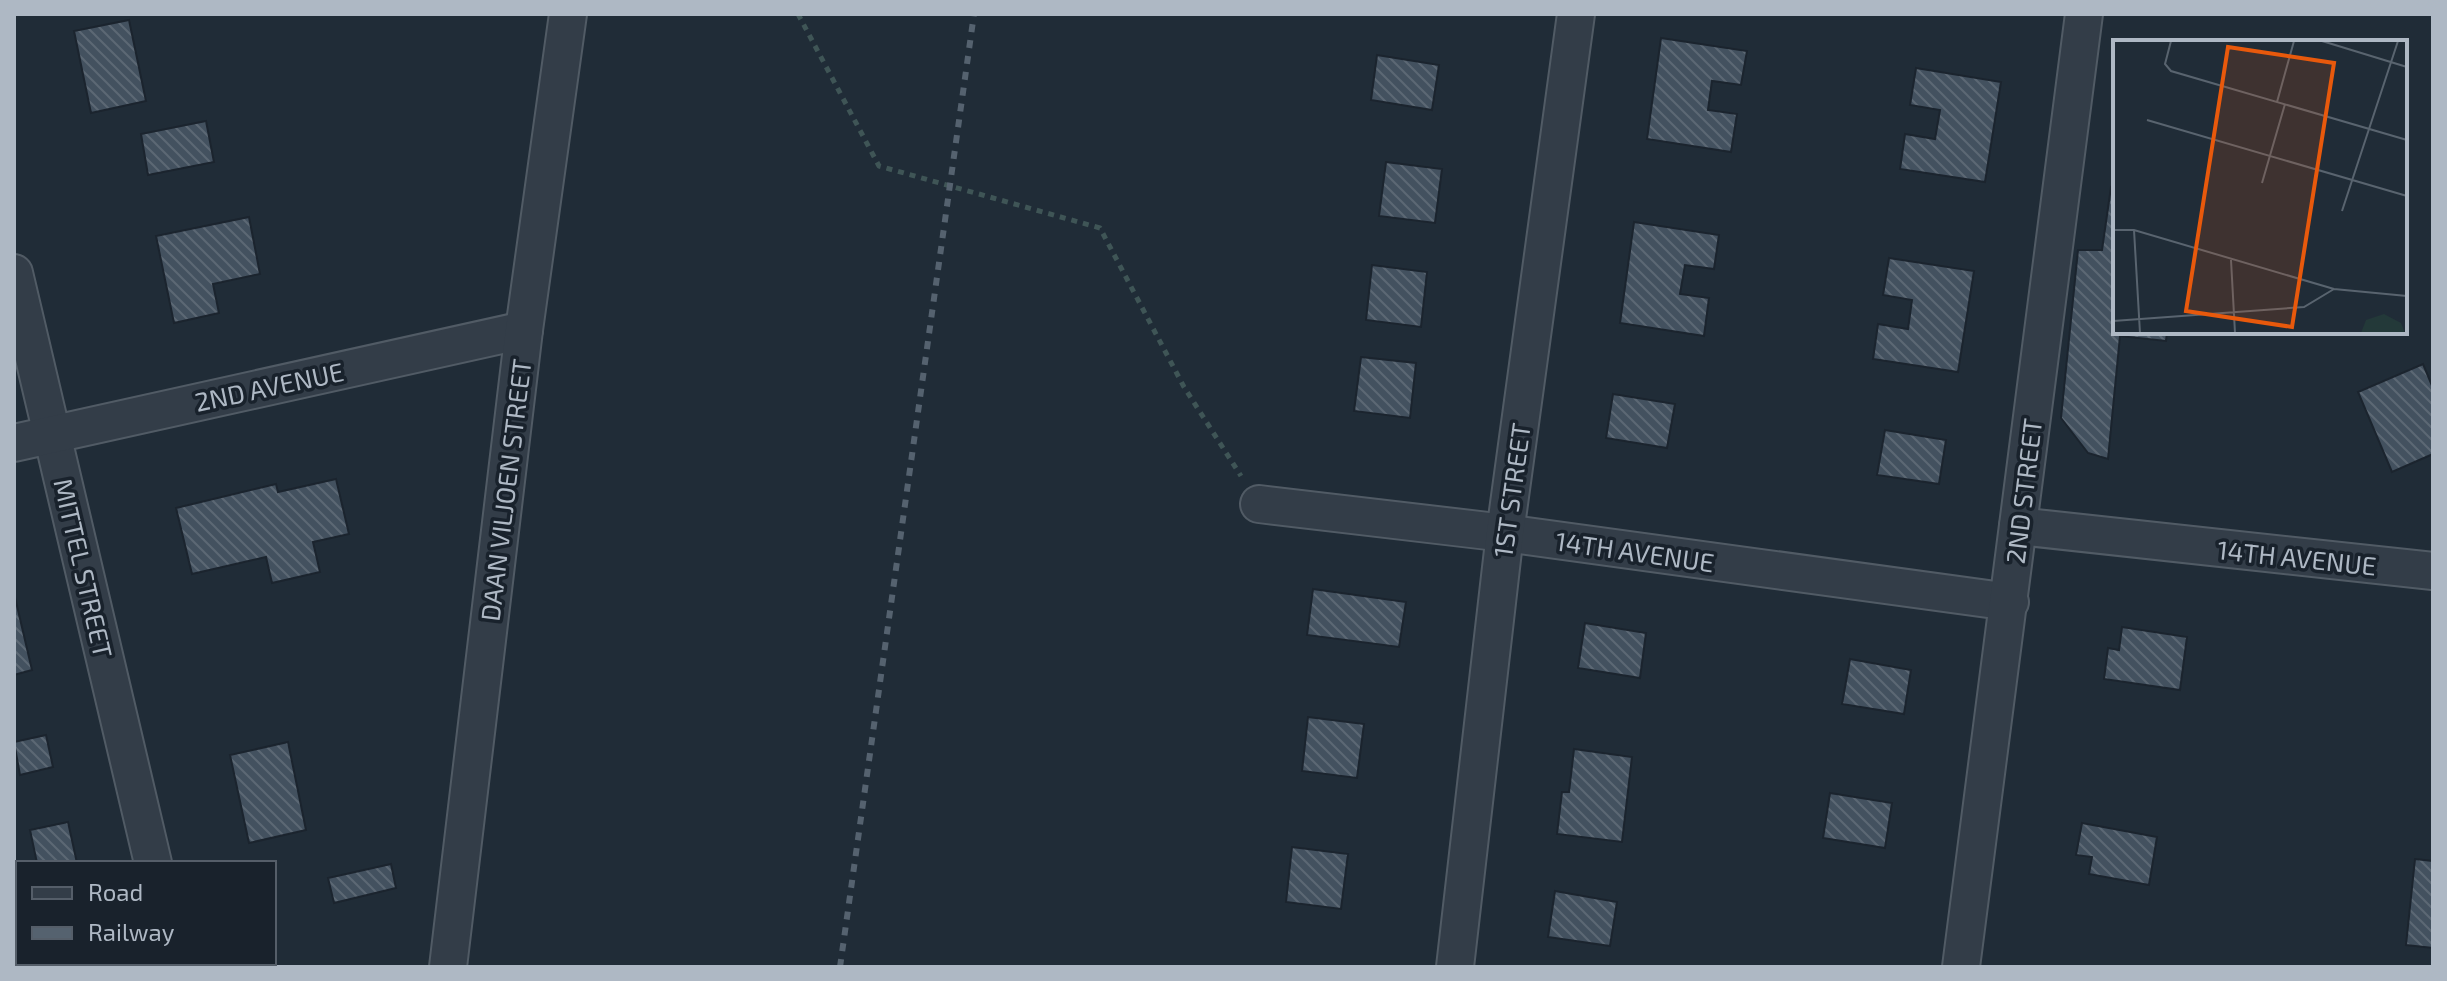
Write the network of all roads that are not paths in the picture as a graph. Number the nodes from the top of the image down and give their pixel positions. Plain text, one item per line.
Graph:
1 (568, 14) edge
2 (1576, 14) edge
3 (2084, 14) edge
4 (14, 273) edge
5 (524, 330) junction
6 (52, 434) junction
7 (14, 443) edge
8 (1259, 504) road end
9 (2018, 526) junction
10 (1505, 533) junction
11 (2433, 571) edge
12 (2010, 602) junction
13 (153, 861) edge
14 (448, 967) edge
15 (1455, 967) edge
16 (1961, 967) edge

1 - 5 street, DAAN VILJOEN STREET
2 - 10 street, 1ST STREET
3 - 9 street, 2ND STREET
4 - 6 street, MITTEL STREET
5 - 6 street, 2ND AVENUE
5 - 14 street, DAAN VILJOEN STREET
6 - 7 street, 2ND AVENUE
6 - 13 street, MITTEL STREET
8 - 10 street, 14TH AVENUE
9 - 11 street, 14TH AVENUE
9 - 12 street, 2ND STREET
10 - 12 street, 14TH AVENUE
10 - 15 street, 1ST STREET
12 - 16 street, 2ND STREET

